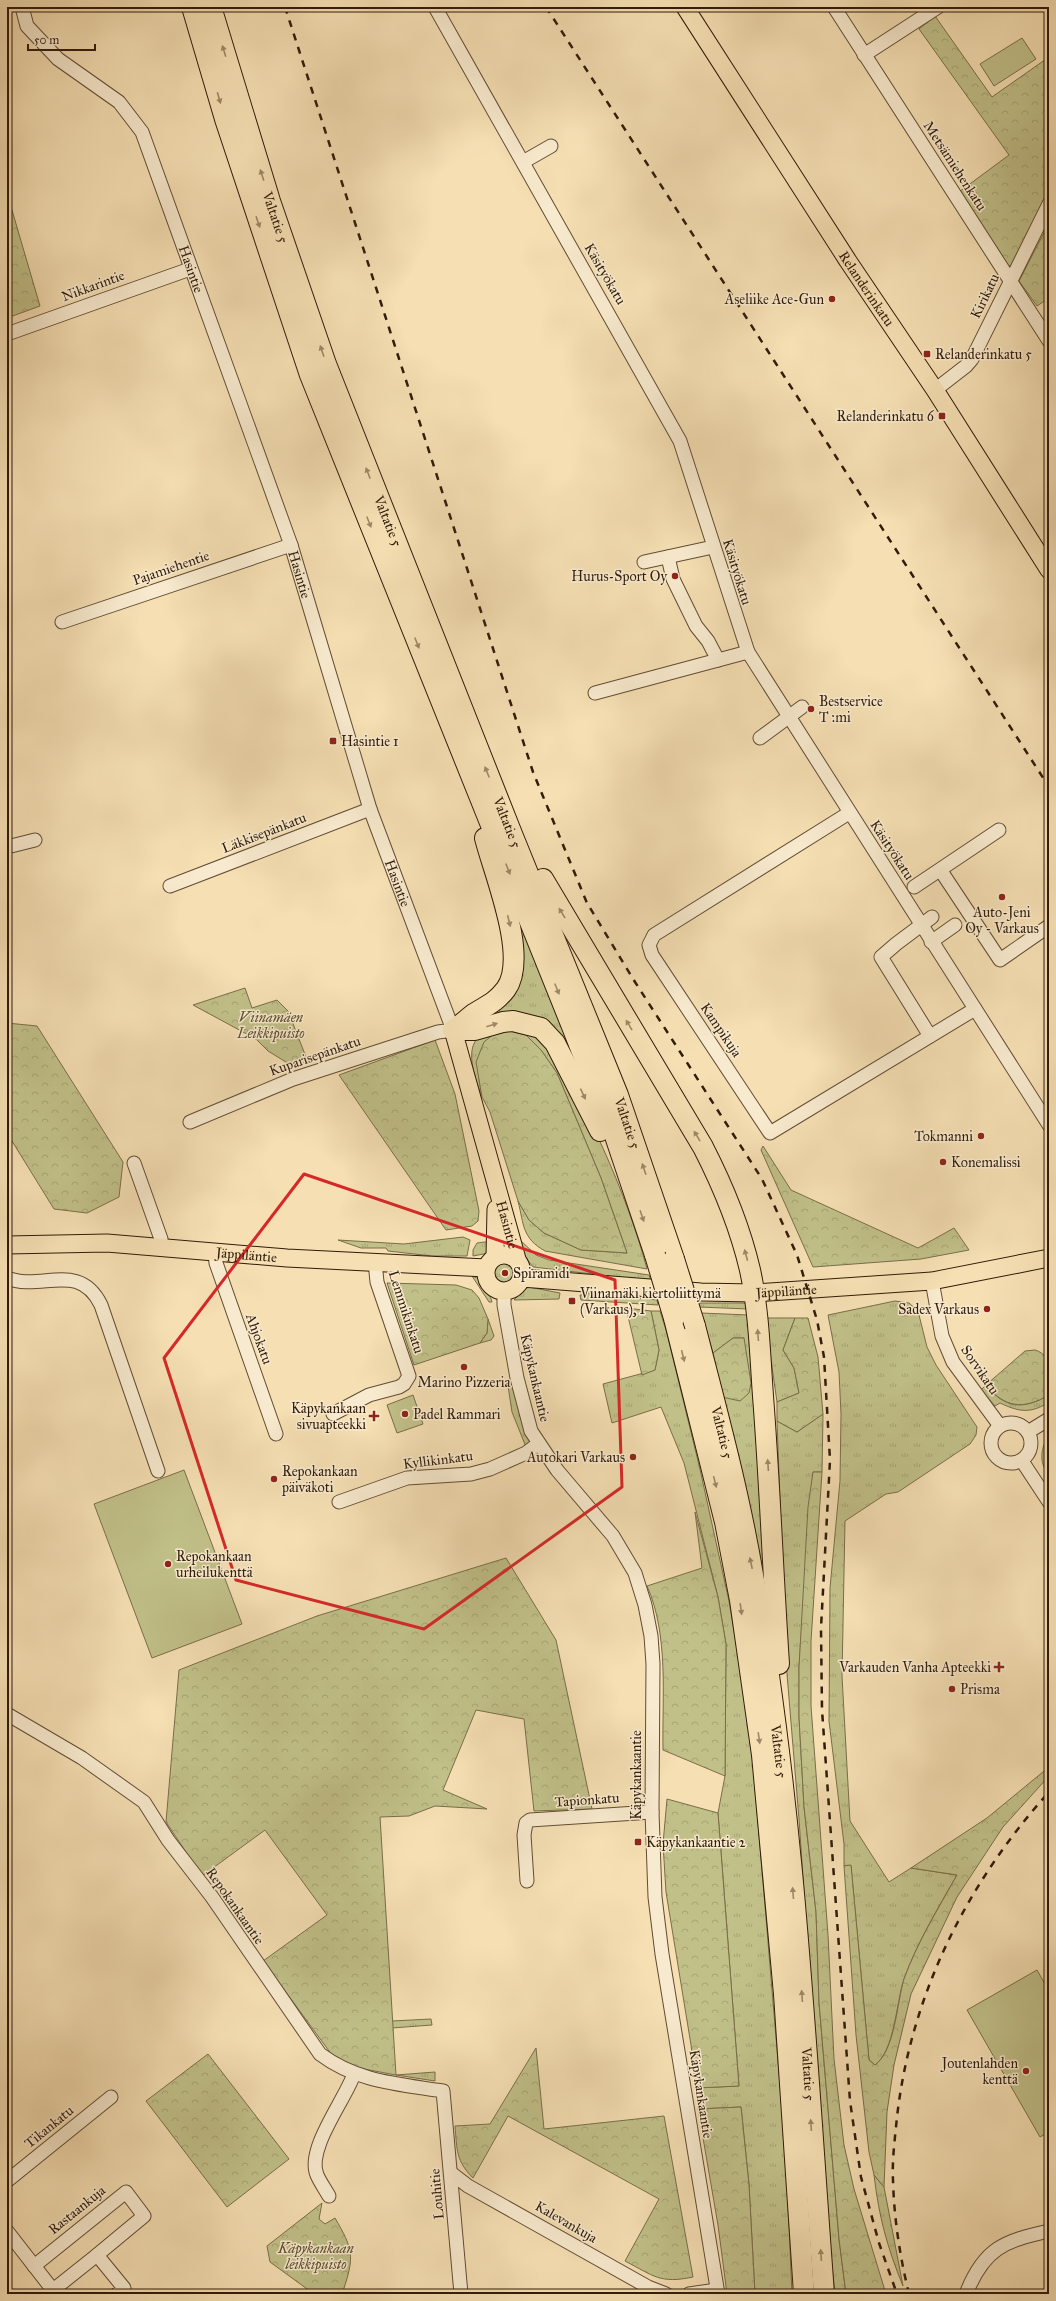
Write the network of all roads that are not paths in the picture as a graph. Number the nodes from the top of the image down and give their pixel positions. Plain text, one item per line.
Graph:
1 (22, 7) edge
2 (192, 7) edge
3 (210, 7) edge
4 (685, 7) edge
5 (834, 7) edge
6 (938, 7) edge
7 (441, 9) edge
8 (864, 55) junction
9 (550, 146) dead end
10 (523, 162) junction
11 (1049, 204) edge
12 (190, 268) junction
13 (1010, 281) junction
14 (7, 334) edge
15 (1049, 341) edge
16 (935, 390) junction
17 (291, 545) junction
18 (713, 546) junction
19 (668, 557) junction
20 (644, 562) dead end
21 (1049, 570) edge
22 (62, 622) dead end
23 (748, 652) junction
24 (718, 660) junction
25 (595, 694) dead end
26 (802, 707) dead end
27 (789, 716) junction
28 (760, 738) dead end
29 (467, 768) junction
30 (370, 809) junction
31 (849, 813) junction
32 (999, 830) dead end
33 (512, 834) junction
34 (35, 840) dead end
35 (7, 847) edge
36 (941, 870) junction
37 (170, 886) dead end
38 (914, 887) dead end
39 (932, 917) dead end
40 (955, 925) dead end
41 (922, 926) junction
42 (1049, 926) edge
43 (932, 942) junction
44 (975, 1009) junction
45 (454, 1030) junction
46 (930, 1036) junction
47 (190, 1122) dead end
48 (1049, 1125) edge
49 (134, 1163) dead end
50 (496, 1190) junction
51 (634, 1192) junction
52 (7, 1245) edge
53 (161, 1248) junction
54 (215, 1253) junction
55 (1049, 1258) edge
56 (517, 1259) junction
57 (374, 1262) junction
58 (491, 1262) junction
59 (7, 1278) edge
60 (522, 1278) junction
61 (932, 1281) junction
62 (504, 1291) junction
63 (754, 1293) junction
64 (333, 1414) dead end
65 (1049, 1419) edge
66 (1000, 1426) junction
67 (1028, 1432) junction
68 (276, 1434) dead end
69 (538, 1444) junction
70 (1022, 1461) junction
71 (158, 1471) dead end
72 (339, 1502) dead end
73 (1049, 1502) edge
74 (7, 1714) edge
75 (776, 1726) junction
76 (652, 1812) junction
77 (527, 1881) dead end
78 (354, 2074) junction
79 (443, 2091) joint
80 (111, 2097) dead end
81 (451, 2174) junction
82 (9, 2176) edge
83 (329, 2196) dead end
84 (7, 2231) edge
85 (1049, 2231) edge
86 (97, 2255) junction
87 (34, 2266) junction
88 (55, 2292) edge
89 (717, 2292) edge
90 (117, 2294) edge
91 (461, 2294) edge
92 (666, 2294) edge
93 (689, 2294) edge
94 (804, 2294) edge
95 (824, 2294) edge
96 (966, 2294) edge

1 - 12 street, Hasintie
2 -> 29 highway, Valtatie 5
33 -> 3 highway, Valtatie 5
4 - 16 main road, Relanderinkatu
5 - 8 street, Metsämiehenkatu
6 - 8 street
7 - 10 street, Käsityökatu
8 - 13 street, Metsämiehenkatu
9 - 10 street
10 - 18 street, Käsityökatu
11 - 13 street, Kirikatu
12 - 14 street, Nikkarintie
12 - 17 street, Hasintie
13 - 15 street, Metsämiehenkatu
13 - 16 street, Kirikatu
16 - 21 main road, Relanderinkatu
17 - 22 street, Pajamiehentie
17 - 30 street, Hasintie
18 - 19 street
18 - 23 street, Käsityökatu
19 - 20 street
19 - 24 street
23 - 24 street
23 - 27 street, Käsityökatu
24 - 25 street
26 - 27 street
27 - 28 street
27 - 31 street, Käsityökatu
29 -> 45 highway
29 -> 51 highway, Valtatie 5
30 - 37 street, Läkkisepänkatu
30 - 45 street, Hasintie
31 - 41 street, Käsityökatu
31 - 46 street, Kampikuja
32 - 36 street
63 -> 33 highway
75 -> 33 highway, Valtatie 5, bridge
34 - 35 street
36 - 38 street
36 - 42 street
39 - 41 street
40 - 43 street
41 - 43 street, Käsityökatu
41 - 46 street
43 - 44 street, Käsityökatu
44 - 46 street, Kampikuja
44 - 48 street, Käsityökatu
45 - 47 street, Kuparisepänkatu
45 - 50 main road, Hasintie
45 -> 51 highway
49 - 53 street
50 - 56 main road, Hasintie
50 - 58 main road, Hasintie
51 -> 94 highway, Valtatie 5, bridge
52 - 53 main road, Jäppiläntie
53 - 54 main road, Jäppiläntie
54 - 57 main road, Jäppiläntie
54 - 68 street, Ahjokatu
55 - 61 main road, Jäppiläntie
56 - 58 main road
56 - 60 main road
57 - 58 main road, Jäppiläntie
57 - 64 street, Lemmikinkatu
58 - 62 main road
59 - 71 street
60 - 62 main road
60 - 63 main road, Jäppiläntie
61 - 63 main road, Jäppiläntie
61 - 66 street, Sorvikatu
62 - 69 street, Käpykankaantie
75 -> 63 highway
65 - 67 street
66 - 67 street
66 - 70 street
67 - 70 street
69 - 72 street, Kyllikinkatu
69 - 76 street, Käpykankaantie
70 - 73 street
74 - 78 street, Repokankaantie
95 -> 75 highway, Valtatie 5
76 - 77 street, Tapionkatu
76 - 89 street, Käpykankaantie
78 - 79 street, Repokankaantie
78 - 83 street
79 - 81 street, Louhitie
80 - 82 street, Tikankatu
81 - 91 street, Louhitie
81 - 92 street, Kalevankuja
84 - 87 street, Rastaankuja
85 - 96 street
86 - 87 street, Rastaankuja
86 - 88 street, Rastaankuja
86 - 90 street
87 - 88 street, Rastaankuja
89 - 93 street

